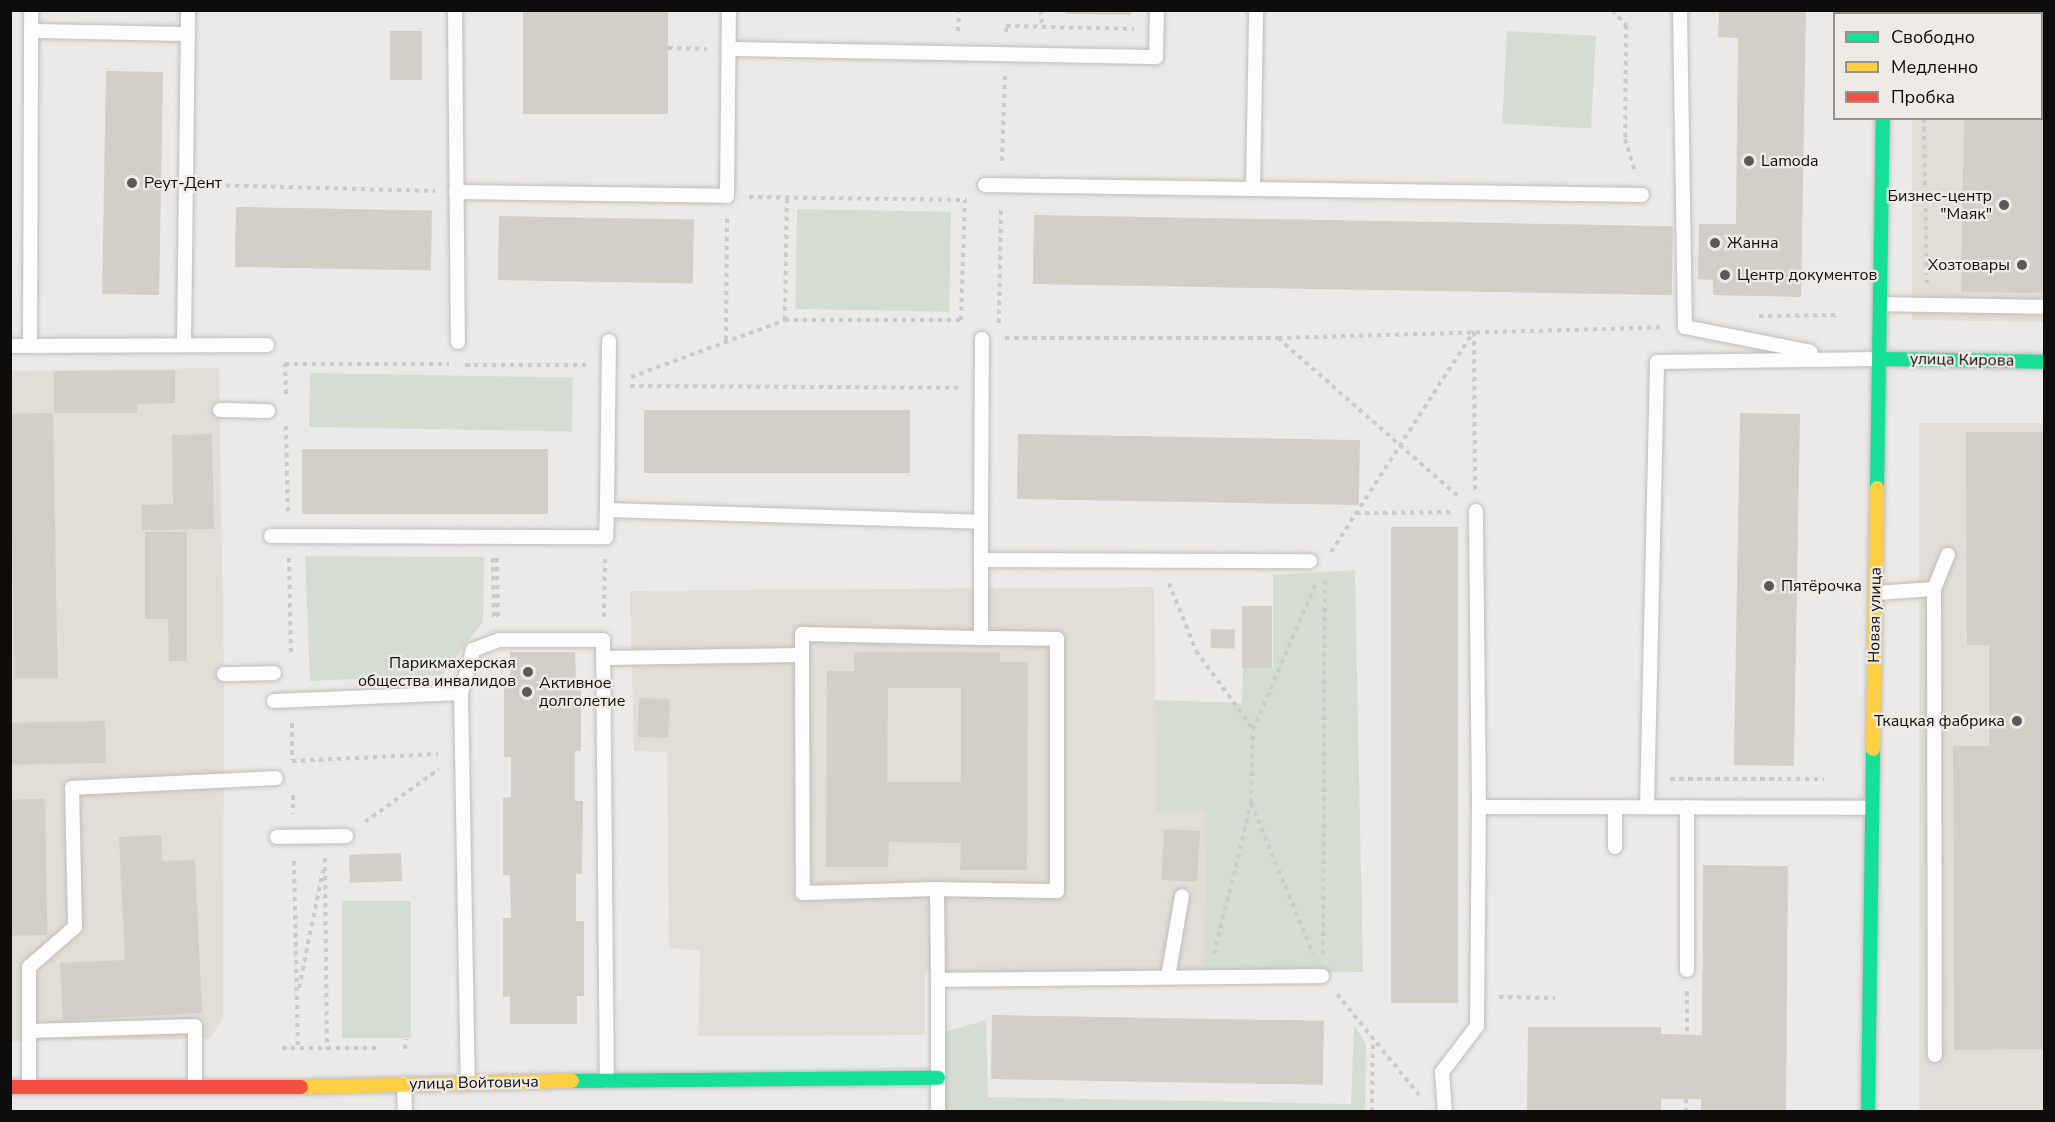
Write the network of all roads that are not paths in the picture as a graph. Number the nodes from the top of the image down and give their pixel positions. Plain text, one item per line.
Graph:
1 (32, 10) edge
2 (188, 10) edge
3 (455, 10) edge
4 (729, 10) edge
5 (1157, 10) edge
6 (1256, 10) edge
7 (1680, 10) edge
8 (32, 31) junction
9 (188, 34) junction
10 (729, 49) junction
11 (1883, 120) edge
12 (985, 185) dead end
13 (1253, 189) junction
14 (456, 192) junction
15 (1642, 195) road end
16 (1880, 304) junction
17 (2044, 307) edge
18 (982, 339) dead end
19 (609, 341) dead end
20 (458, 342) dead end
21 (184, 344) junction
22 (267, 345) dead end
23 (10, 346) edge
24 (30, 346) junction
25 (1836, 357) junction
26 (1880, 358) junction
27 (2044, 362) edge
28 (220, 410) dead end
29 (268, 411) dead end
30 (607, 510) junction
31 (1476, 512) road end
32 (981, 522) junction
33 (271, 536) dead end
34 (1948, 555) dead end
35 (981, 560) junction
36 (1310, 561) dead end
37 (1934, 589) junction
38 (1876, 593) junction
39 (981, 638) junction
40 (802, 655) junction
41 (604, 658) junction
42 (274, 673) dead end
43 (224, 674) dead end
44 (461, 693) junction
45 (274, 701) dead end
46 (276, 778) dead end
47 (1479, 807) junction
48 (1615, 807) junction
49 (1647, 807) junction
50 (1687, 807) junction
51 (1872, 808) junction
52 (277, 837) dead end
53 (346, 837) road end
54 (1615, 848) dead end
55 (937, 889) junction
56 (1182, 896) dead end
57 (1687, 970) road end
58 (1322, 976) road end
59 (1168, 977) junction
60 (938, 980) junction
61 (29, 1031) junction
62 (1935, 1055) dead end
63 (938, 1078) junction
64 (607, 1081) junction
65 (468, 1082) junction
66 (404, 1084) junction
67 (10, 1087) edge
68 (29, 1087) junction
69 (195, 1087) junction
70 (405, 1112) edge
71 (938, 1112) edge
72 (1445, 1112) edge
73 (1868, 1112) edge

1 - 8 lane
2 - 9 lane
3 - 14 lane
4 - 10 lane
5 - 10 lane
6 - 13 lane
7 - 25 lane
8 - 9 lane
8 - 24 lane
9 - 21 lane
10 - 14 lane
11 - 16 street, Новая улица
12 - 13 lane
13 - 15 lane
14 - 20 lane
16 - 17 lane
16 - 26 street, Новая улица
18 - 32 lane
19 - 30 lane
21 - 22 lane
21 - 24 lane
23 - 24 lane
25 - 26 lane
25 - 49 lane
26 - 27 street, улица Кирова
26 - 38 street, Новая улица
28 - 29 lane
30 - 32 lane
30 - 33 lane
31 - 47 lane
32 - 35 lane
34 - 37 lane
35 - 36 lane
35 - 39 lane
37 - 38 lane
37 - 62 lane
38 - 51 street, Новая улица
39 - 40 lane
39 - 55 lane
40 - 41 lane
40 - 55 lane
41 - 44 lane
41 - 64 lane
42 - 43 lane
44 - 45 lane
44 - 65 lane
46 - 61 lane
47 - 48 lane
47 - 72 lane
48 - 49 lane
48 - 54 lane
49 - 50 lane
50 - 51 lane
50 - 57 lane
51 - 73 street, Новая улица
52 - 53 lane
55 - 60 lane
56 - 59 lane
58 - 59 lane
59 - 60 lane
60 - 63 lane
61 - 68 lane
61 - 69 lane
63 - 64 street, улица Войтовича
63 - 71 lane
64 - 65 street, улица Войтовича
65 - 66 street, улица Войтовича
66 - 69 street, улица Войтовича
66 - 70 lane
67 - 68 street, улица Войтовича
68 - 69 street, улица Войтовича

